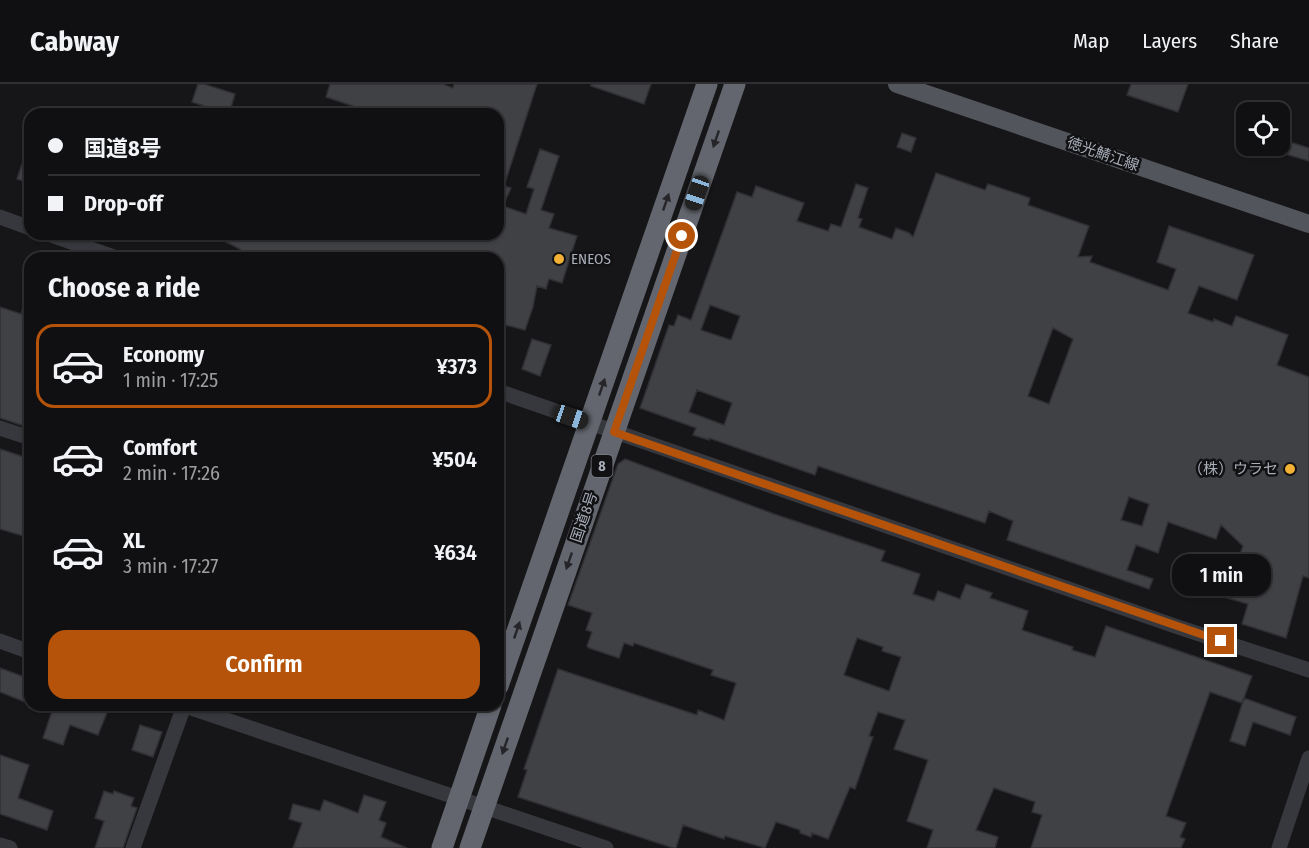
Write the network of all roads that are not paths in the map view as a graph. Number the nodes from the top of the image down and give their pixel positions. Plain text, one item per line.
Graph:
1 (707, 84) edge
2 (735, 84) edge
3 (897, 84) edge
4 (0, 217) edge
5 (1309, 224) edge
6 (24, 226) edge
7 (65, 240) edge
8 (100, 252) edge
9 (504, 393) edge
10 (590, 423) junction
11 (0, 428) edge
12 (614, 432) junction
13 (24, 436) edge
14 (0, 641) edge
15 (24, 650) edge
16 (504, 669) edge
17 (1309, 670) edge
18 (181, 711) edge
19 (201, 711) edge
20 (489, 711) edge
21 (1309, 758) edge
22 (1305, 784) edge
23 (459, 797) junction
24 (484, 806) junction
25 (0, 845) edge
26 (10, 848) edge
27 (133, 848) edge
28 (442, 848) edge
29 (470, 848) edge
30 (606, 848) edge
31 (1279, 848) edge

10 -> 1 highway, 国道8号 / 8
2 -> 12 highway, 国道8号 / 8
3 - 5 main road, 徳光鯖江線
4 - 6 street
7 - 8 street
9 - 10 street
10 - 12 street
16 -> 10 highway, 国道8号 / 8
11 - 13 street
12 - 17 street
12 -> 24 highway, 国道8号 / 8
14 - 15 street
18 - 27 street
19 - 23 street
20 - 23 highway
21 - 22 street
22 - 31 street
23 - 24 street
23 - 28 highway
24 - 29 highway, 国道8号 / 8
24 - 30 street
25 - 26 street

